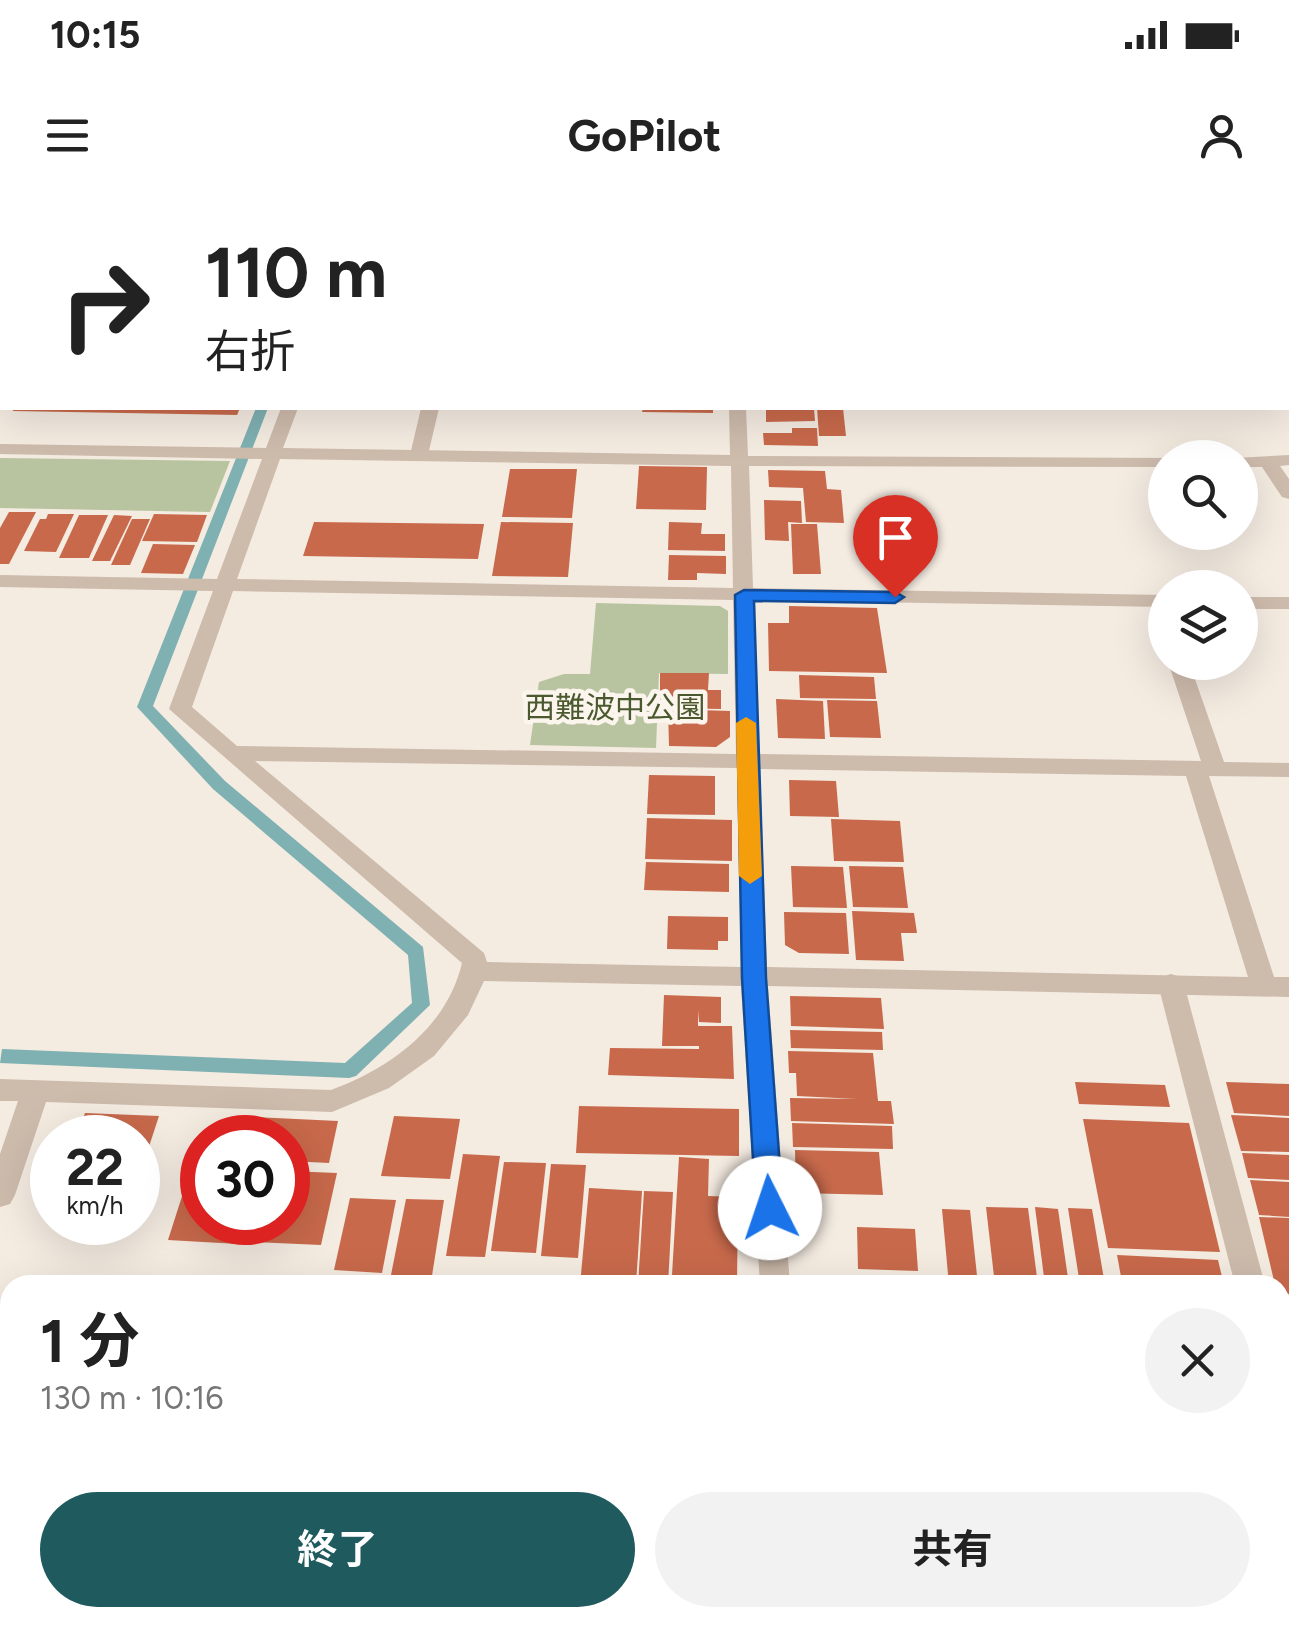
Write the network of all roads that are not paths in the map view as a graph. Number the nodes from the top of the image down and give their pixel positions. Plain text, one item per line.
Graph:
1 (287, 410) edge
2 (430, 410) edge
3 (738, 410) edge
4 (0, 449) edge
5 (271, 454) junction
6 (419, 455) junction
7 (1289, 460) edge
8 (740, 461) junction
9 (1148, 462) edge
10 (1258, 462) edge
11 (1268, 462) junction
12 (1289, 493) edge
13 (0, 580) edge
14 (222, 583) junction
15 (744, 595) junction
16 (1148, 601) edge
17 (1258, 602) edge
18 (1289, 603) edge
19 (1183, 680) edge
20 (235, 754) junction
21 (747, 759) junction
22 (1205, 768) junction
23 (1289, 770) edge
24 (474, 971) junction
25 (754, 978) junction
26 (1171, 984) junction
27 (1276, 986) edge
28 (0, 1090) edge
29 (36, 1092) junction
30 (0, 1195) edge
31 (774, 1275) edge
32 (1247, 1275) edge

1 - 5 street
2 - 6 street
3 - 8 street
4 - 5 street
5 - 6 street
5 - 14 street
6 - 8 street
7 - 11 street
8 - 9 street
8 - 15 street
10 - 11 street
11 - 12 street
13 - 14 street
14 - 15 street
14 - 20 street
15 - 16 street
15 - 21 street
17 - 18 street
19 - 22 street
20 - 21 street
20 - 24 street
21 - 22 street
21 - 25 street
22 - 23 street
22 - 27 street
24 - 25 street
24 - 29 street
25 - 26 street
25 - 31 street
26 - 27 street
26 - 32 street
28 - 29 street
29 - 30 street

